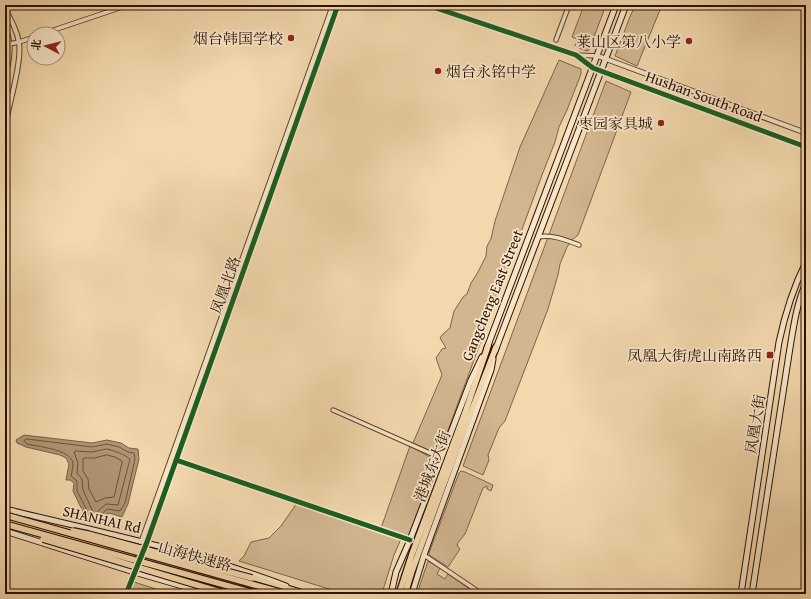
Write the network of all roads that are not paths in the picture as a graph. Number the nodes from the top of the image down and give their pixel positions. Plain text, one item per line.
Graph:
1 (128, 5) edge
2 (332, 5) edge
3 (338, 5) edge
4 (427, 5) edge
5 (569, 5) edge
6 (616, 5) edge
7 (626, 5) edge
8 (5, 8) edge
9 (66, 26) edge
10 (5, 27) edge
11 (26, 40) edge
12 (556, 40) dead end
13 (19, 42) junction
14 (10, 44) junction
15 (5, 45) edge
16 (576, 55) junction
17 (598, 56) junction
18 (606, 59) junction
19 (592, 68) junction
20 (601, 70) junction
21 (5, 79) edge
22 (5, 126) edge
23 (806, 133) edge
24 (806, 147) edge
25 (538, 237) junction
26 (579, 245) dead end
27 (806, 262) edge
28 (806, 283) edge
29 (488, 346) junction
30 (496, 347) junction
31 (333, 410) dead end
32 (441, 458) junction
33 (176, 460) junction
34 (440, 485) junction
35 (5, 509) edge
36 (5, 515) edge
37 (5, 525) edge
38 (39, 525) junction
39 (5, 531) edge
40 (410, 540) junction
41 (144, 541) junction
42 (424, 555) junction
43 (134, 572) junction
44 (126, 594) edge
45 (210, 594) edge
46 (227, 594) edge
47 (257, 594) edge
48 (287, 594) edge
49 (307, 594) edge
50 (390, 594) edge
51 (399, 594) edge
52 (405, 594) edge
53 (412, 594) edge
54 (482, 594) edge
55 (741, 594) edge
56 (752, 594) edge

1 - 9 street
2 - 41 street, 凤凰北路
3 - 33 street, 凤凰北路
4 - 16 street
5 - 12 street
6 - 17 main road, Gangcheng East Street
7 - 18 main road, Gangcheng East Street
8 - 13 street
10 - 14 street
11 - 13 street
13 - 14 street
13 - 22 street
14 - 15 street
14 - 21 street
16 - 17 street
16 - 19 street
17 - 18 street, Hushan South Road
17 - 19 main road, Gangcheng East Street
18 - 20 main road, Gangcheng East Street
18 - 23 street, Hushan South Road
19 - 20 street, Hushan South Road
19 - 29 main road, Gangcheng East Street
20 - 24 street, Hushan South Road
20 - 25 main road, Gangcheng East Street
25 - 26 street
25 - 30 main road, Gangcheng East Street
27 - 55 main road, 凤凰大街
28 - 56 main road, 凤凰大街
29 - 32 main road, Gangcheng East Street
29 - 34 highway, 港城东大街
30 - 34 highway, 港城东大街
30 - 42 main road, Gangcheng East Street
31 - 32 street
32 - 40 main road, Gangcheng East Street
33 - 40 street
33 - 41 street, 凤凰北路
34 - 51 highway, 港城东大街
34 - 52 highway, 港城东大街
35 - 41 main road, SHANHAI Rd
36 - 38 highway, 山海快速路, bridge
37 - 46 highway, bridge
37 - 47 highway, 山海快速路, bridge
38 - 48 highway, 山海快速路, bridge
38 - 49 highway, bridge
39 - 43 main road
40 - 50 main road, Gangcheng East Street
41 - 43 street, 凤凰北路
41 - 49 main road, SHANHAI Rd
42 - 53 main road, Gangcheng East Street
42 - 54 street
43 - 44 street
43 - 45 main road

